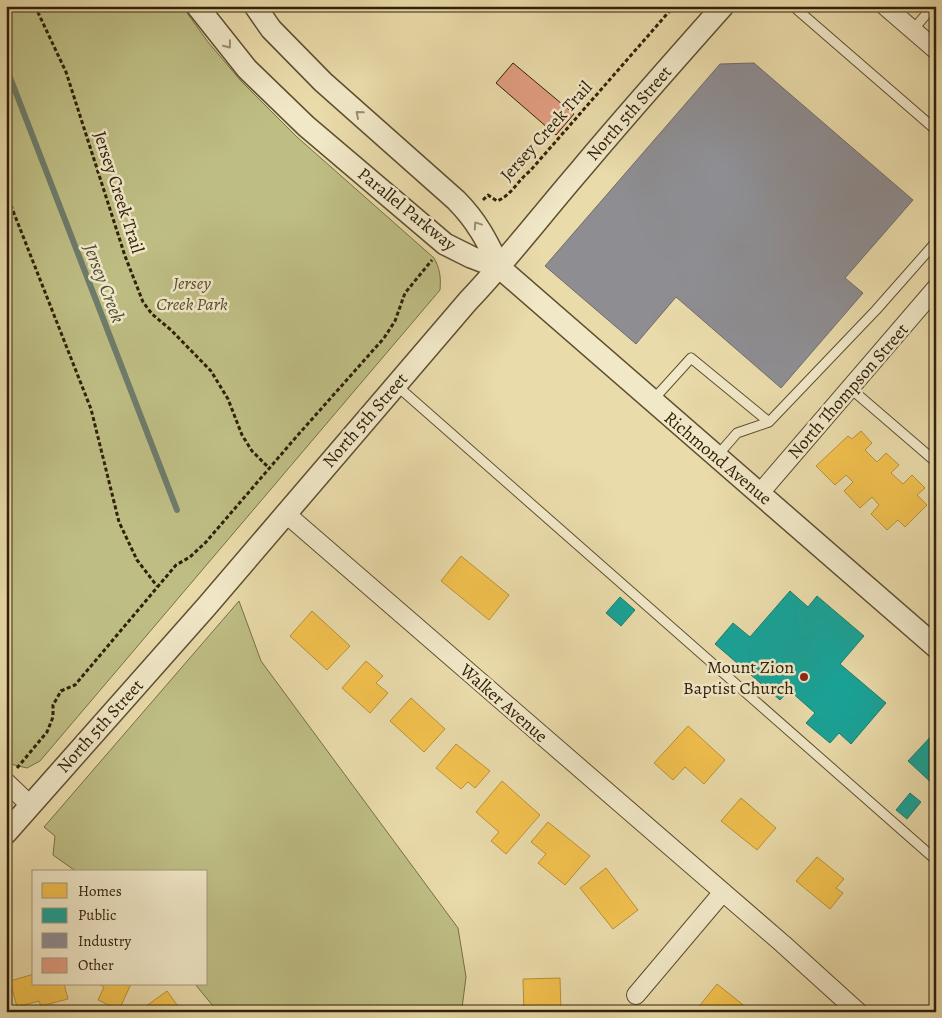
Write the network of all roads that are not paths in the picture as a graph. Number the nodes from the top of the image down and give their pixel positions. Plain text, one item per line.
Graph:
1 (197, 6) edge
2 (255, 6) edge
3 (723, 6) edge
4 (793, 6) edge
5 (886, 6) edge
6 (933, 6) edge
7 (913, 30) junction
8 (936, 50) edge
9 (936, 130) edge
10 (936, 242) edge
11 (500, 268) junction
12 (936, 288) edge
13 (396, 385) junction
14 (850, 388) junction
15 (652, 402) junction
16 (769, 422) junction
17 (717, 457) junction
18 (936, 462) edge
19 (760, 493) junction
20 (285, 513) junction
21 (936, 647) edge
22 (6, 782) edge
23 (30, 805) junction
24 (6, 833) edge
25 (936, 860) edge
26 (723, 892) junction
27 (636, 995) dead end
28 (858, 1012) edge

1 -> 11 street, Parallel Parkway
11 -> 2 street, Parallel Parkway
3 - 11 street, North 5th Street
4 - 9 lane
5 - 7 street
6 - 7 lane
7 - 8 street
10 - 16 lane
11 - 13 street, North 5th Street
11 - 15 street, Richmond Avenue
12 - 14 street, North Thompson Street
13 - 20 street, North 5th Street
13 - 25 lane
14 - 18 lane
14 - 19 street, North Thompson Street
15 - 16 lane
15 - 17 street, Richmond Avenue
16 - 17 lane
17 - 19 street, Richmond Avenue
19 - 21 street, Richmond Avenue
20 - 23 street, North 5th Street
20 - 26 street, Walker Avenue
22 - 23 street
23 - 24 street, North 5th Street
26 - 27 street
26 - 28 street, Walker Avenue

